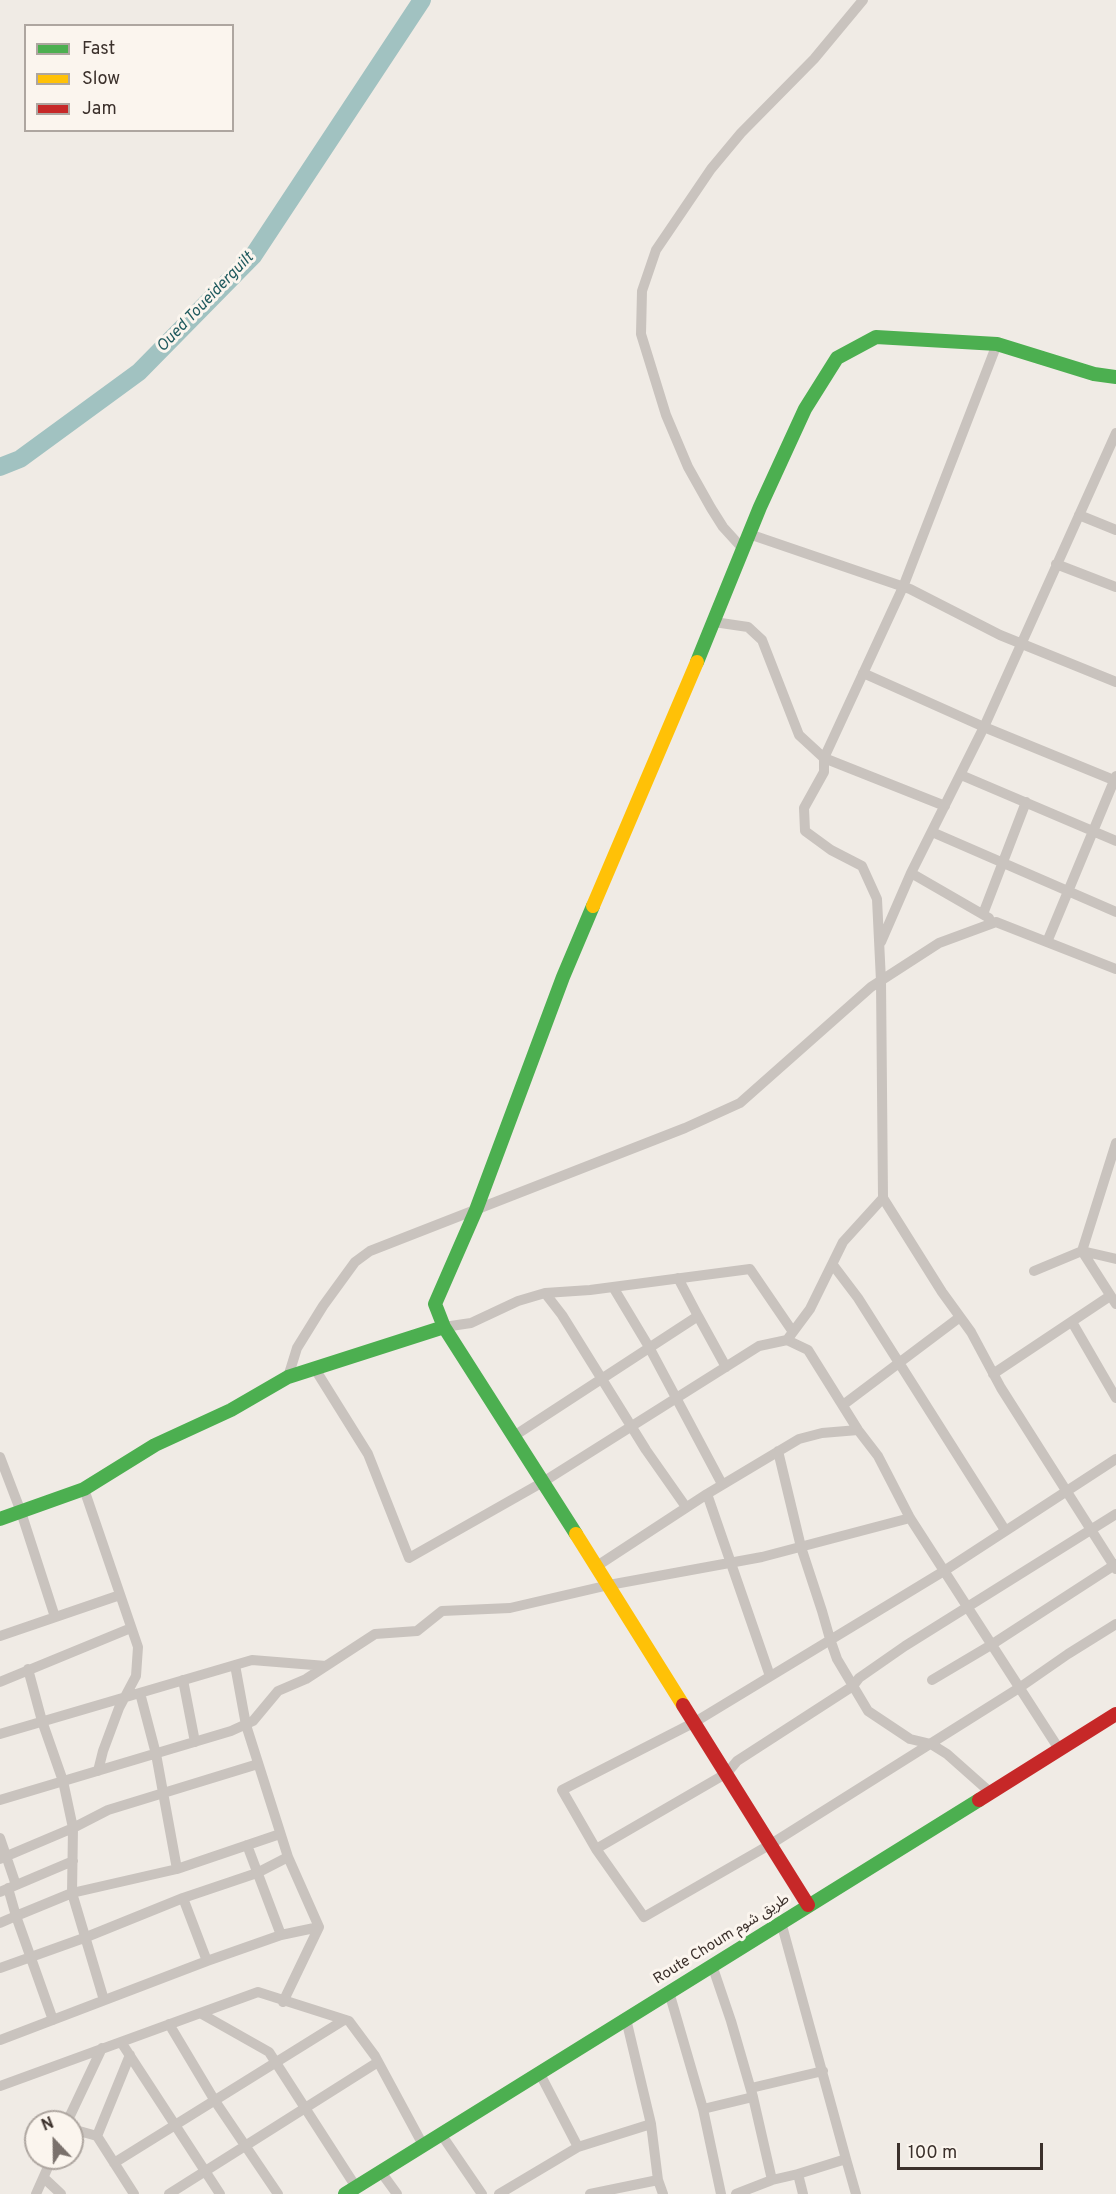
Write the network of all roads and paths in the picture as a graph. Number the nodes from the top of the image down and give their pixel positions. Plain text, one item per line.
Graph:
1 (863, 0) edge
2 (997, 344) junction
3 (1116, 377) edge
4 (1116, 433) edge
5 (1079, 515) junction
6 (1116, 530) edge
7 (749, 534) junction
8 (743, 549) junction
9 (1056, 564) junction
10 (903, 587) junction
11 (1116, 587) edge
12 (714, 622) junction
13 (1022, 644) junction
14 (863, 673) junction
15 (1116, 682) edge
16 (984, 727) junction
17 (824, 758) junction
18 (961, 775) junction
19 (1116, 779) edge
20 (1026, 802) junction
21 (945, 806) junction
22 (1094, 831) junction
23 (932, 832) junction
24 (1116, 841) edge
25 (1003, 862) junction
26 (911, 873) junction
27 (1069, 891) junction
28 (1116, 912) edge
29 (983, 914) junction
30 (996, 922) junction
31 (1047, 942) junction
32 (879, 945) junction
33 (1115, 965) edge
34 (881, 981) junction
35 (1116, 1143) edge
36 (884, 1198) junction
37 (476, 1210) junction
38 (1082, 1251) junction
39 (1116, 1259) edge
40 (833, 1265) junction
41 (1035, 1270) dead end
42 (678, 1278) junction
43 (613, 1287) junction
44 (545, 1293) junction
45 (1113, 1300) edge
46 (698, 1316) junction
47 (960, 1317) junction
48 (1072, 1322) junction
49 (444, 1327) junction
50 (790, 1336) junction
51 (649, 1347) junction
52 (900, 1363) junction
53 (726, 1367) junction
54 (315, 1369) junction
55 (993, 1374) junction
56 (288, 1377) junction
57 (601, 1378) junction
58 (1116, 1398) edge
59 (676, 1399) junction
60 (843, 1405) junction
61 (632, 1428) junction
62 (858, 1431) junction
63 (514, 1436) junction
64 (778, 1451) junction
65 (0, 1457) edge
66 (1116, 1459) edge
67 (543, 1482) junction
68 (722, 1484) junction
69 (84, 1490) junction
70 (1065, 1491) junction
71 (707, 1494) junction
72 (686, 1507) junction
73 (21, 1512) junction
74 (1116, 1514) edge
75 (910, 1518) junction
76 (0, 1520) edge
77 (1005, 1530) junction
78 (1091, 1530) junction
79 (801, 1547) junction
80 (731, 1563) junction
81 (597, 1566) junction
82 (1115, 1566) edge
83 (944, 1570) junction
84 (609, 1584) junction
85 (120, 1595) junction
86 (967, 1608) junction
87 (55, 1617) junction
88 (1116, 1624) edge
89 (131, 1628) junction
90 (0, 1636) edge
91 (830, 1639) junction
92 (991, 1645) junction
93 (235, 1665) junction
94 (326, 1666) junction
95 (28, 1669) junction
96 (770, 1676) junction
97 (183, 1680) junction
98 (933, 1680) dead end
99 (0, 1682) edge
100 (853, 1686) junction
101 (1019, 1688) junction
102 (140, 1693) junction
103 (124, 1698) junction
104 (1116, 1714) edge
105 (42, 1721) junction
106 (694, 1722) junction
107 (246, 1725) junction
108 (0, 1734) edge
109 (195, 1742) junction
110 (932, 1744) junction
111 (1059, 1749) junction
112 (156, 1754) junction
113 (258, 1764) junction
114 (98, 1771) junction
115 (727, 1773) junction
116 (63, 1781) junction
117 (162, 1793) junction
118 (992, 1793) junction
119 (0, 1800) edge
120 (74, 1828) junction
121 (280, 1834) junction
122 (0, 1838) edge
123 (771, 1844) junction
124 (247, 1845) junction
125 (596, 1849) junction
126 (288, 1857) junction
127 (3, 1858) edge
128 (74, 1862) junction
129 (177, 1869) junction
130 (257, 1873) junction
131 (8, 1889) edge
132 (72, 1893) junction
133 (183, 1898) junction
134 (808, 1905) junction
135 (16, 1916) junction
136 (781, 1922) junction
137 (0, 1923) edge
138 (319, 1927) junction
139 (281, 1935) junction
140 (84, 1938) junction
141 (29, 1957) junction
142 (207, 1961) junction
143 (712, 1965) junction
144 (0, 1968) edge
145 (669, 1992) junction
146 (104, 2000) junction
147 (283, 2002) junction
148 (201, 2013) junction
149 (626, 2019) junction
150 (53, 2020) junction
151 (344, 2020) junction
152 (169, 2024) junction
153 (0, 2040) edge
154 (121, 2042) junction
155 (102, 2048) junction
156 (130, 2055) junction
157 (378, 2062) junction
158 (276, 2063) junction
159 (823, 2071) junction
160 (539, 2072) junction
161 (0, 2086) edge
162 (752, 2093) junction
163 (215, 2101) junction
164 (304, 2108) junction
165 (703, 2109) junction
166 (73, 2110) edge
167 (651, 2124) junction
168 (176, 2125) junction
169 (84, 2132) edge
170 (441, 2134) junction
171 (97, 2136) junction
172 (423, 2145) junction
173 (245, 2146) junction
174 (578, 2147) junction
175 (846, 2159) junction
176 (114, 2163) junction
177 (47, 2170) edge
178 (205, 2171) junction
179 (381, 2172) junction
180 (798, 2174) junction
181 (44, 2178) junction
182 (658, 2180) junction
183 (772, 2180) junction
184 (351, 2191) edge
185 (504, 2193) edge
186 (36, 2194) edge
187 (61, 2194) edge
188 (134, 2194) edge
189 (169, 2194) edge
190 (220, 2194) edge
191 (278, 2194) edge
192 (397, 2194) edge
193 (482, 2194) edge
194 (590, 2194) edge
195 (663, 2194) edge
196 (721, 2194) edge
197 (736, 2194) edge
198 (803, 2194) edge
199 (856, 2194) edge

1 - 8 street
2 - 3 main road
2 - 7 main road
2 - 10 street
4 - 5 street
5 - 6 street
5 - 9 street
7 - 8 main road
7 - 10 street
8 - 12 main road
9 - 11 street
9 - 13 street
10 - 13 street
10 - 14 street
12 - 17 street
12 - 37 main road
13 - 15 street
13 - 16 street
14 - 16 street
14 - 17 street
16 - 18 street
16 - 19 street
17 - 21 street
17 - 32 street
18 - 20 street
18 - 21 street
19 - 22 street
20 - 22 street
20 - 25 street
21 - 23 street
22 - 24 street
22 - 27 street
23 - 25 street
23 - 26 street
25 - 27 street
25 - 29 street
26 - 29 street
26 - 32 street
27 - 28 street
27 - 31 street
29 - 30 street
30 - 31 street
30 - 34 street
31 - 33 street
32 - 34 street
34 - 36 street
34 - 37 street
35 - 38 street
36 - 40 street
36 - 47 street
37 - 49 main road
37 - 56 street
38 - 39 street
38 - 41 street
38 - 45 street
40 - 50 street
40 - 52 street
42 - 43 street
42 - 46 street
42 - 50 street
43 - 44 street
43 - 51 street
44 - 49 street
44 - 57 street
45 - 48 street
46 - 51 street
46 - 53 street
47 - 52 street
47 - 55 street
48 - 55 street
48 - 58 street
49 - 54 main road
49 - 63 main road
50 - 53 street
50 - 60 street
51 - 57 street
51 - 59 street
52 - 60 street
52 - 77 street
53 - 59 street
54 - 56 main road
54 - 67 street
55 - 70 street
56 - 69 main road
57 - 61 street
57 - 63 street
59 - 61 street
59 - 68 street
60 - 62 street
61 - 67 street
61 - 72 street
62 - 64 street
62 - 75 street
63 - 67 main road
64 - 68 street
64 - 79 street
65 - 73 street
66 - 70 street
67 - 81 main road
68 - 71 street
69 - 73 main road
69 - 85 street
70 - 77 street
70 - 78 street
71 - 72 street
71 - 80 street
72 - 81 street
73 - 76 main road
73 - 87 street
74 - 78 street
75 - 79 street
75 - 83 street
77 - 83 street
78 - 82 street
78 - 86 street
79 - 80 street
79 - 91 street
80 - 84 street
80 - 96 street
81 - 84 main road
82 - 92 street
83 - 86 street
83 - 91 street
84 - 94 street
84 - 106 main road
85 - 87 street
85 - 89 street
86 - 92 street
86 - 100 street
87 - 90 street
88 - 101 street
89 - 95 street
89 - 103 street
91 - 96 street
91 - 100 street
92 - 98 street
92 - 101 street
93 - 94 street
93 - 97 street
93 - 107 street
94 - 107 street
95 - 99 street
95 - 105 street
96 - 106 street
97 - 102 street
97 - 109 street
100 - 110 street
100 - 115 street
101 - 110 street
101 - 111 street
102 - 103 street
102 - 112 street
103 - 105 street
103 - 114 street
104 - 111 main road, Route Choum طريق شوم
105 - 108 street
105 - 116 street
106 - 115 main road
106 - 125 street
107 - 109 street
107 - 113 street
109 - 112 street
110 - 118 street
110 - 123 street
111 - 118 main road, Route Choum طريق شوم
112 - 114 street
112 - 117 street
113 - 117 street
113 - 121 street
114 - 116 street
115 - 123 main road
115 - 125 street
116 - 119 street
116 - 120 street
117 - 120 street
117 - 129 street
118 - 134 main road, Route Choum طريق شوم
120 - 127 street
120 - 128 street
121 - 124 street
121 - 126 street
122 - 127 street
123 - 125 street
123 - 134 main road
124 - 129 street
124 - 130 street
126 - 130 street
126 - 138 street
127 - 131 street
128 - 131 street
128 - 132 street
129 - 132 street
130 - 133 street
130 - 139 street
131 - 135 street
132 - 135 street
132 - 140 street
133 - 140 street
133 - 142 street
134 - 136 main road, Route Choum طريق شوم
135 - 137 street
135 - 141 street
136 - 143 main road, Route Choum طريق شوم
136 - 159 street
138 - 139 street
138 - 147 street
139 - 142 street
140 - 141 street
140 - 146 street
141 - 144 street
141 - 150 street
142 - 146 street
143 - 145 main road, Route Choum طريق شوم
143 - 162 street
145 - 149 main road, Route Choum طريق شوم
145 - 165 street
146 - 150 street
147 - 148 street
147 - 151 street
148 - 152 street
148 - 158 street
149 - 160 main road, Route Choum طريق شوم
149 - 167 street
150 - 153 street
151 - 157 street
151 - 158 street
152 - 154 street
152 - 163 street
154 - 155 street
154 - 156 street
155 - 161 street
155 - 166 street
156 - 168 street
156 - 171 street
157 - 164 street
157 - 172 street
158 - 163 street
158 - 164 street
159 - 162 street
159 - 175 street
160 - 170 main road, Route Choum طريق شوم
160 - 174 street
162 - 165 street
162 - 183 street
163 - 168 street
163 - 173 street
164 - 173 street
164 - 184 street
165 - 196 street
167 - 174 street
167 - 182 street
168 - 176 street
168 - 178 street
169 - 171 street
170 - 172 main road, Route Choum طريق شوم
170 - 193 street
171 - 176 street
172 - 179 main road, Route Choum طريق شوم
173 - 178 street
173 - 191 street
174 - 185 street
175 - 180 street
175 - 199 street
176 - 188 street
177 - 181 street
178 - 189 street
178 - 190 street
179 - 184 main road, Route Choum طريق شوم
179 - 192 street
180 - 183 street
180 - 198 street
181 - 186 street
181 - 187 street
182 - 194 street
182 - 195 street
183 - 197 street

